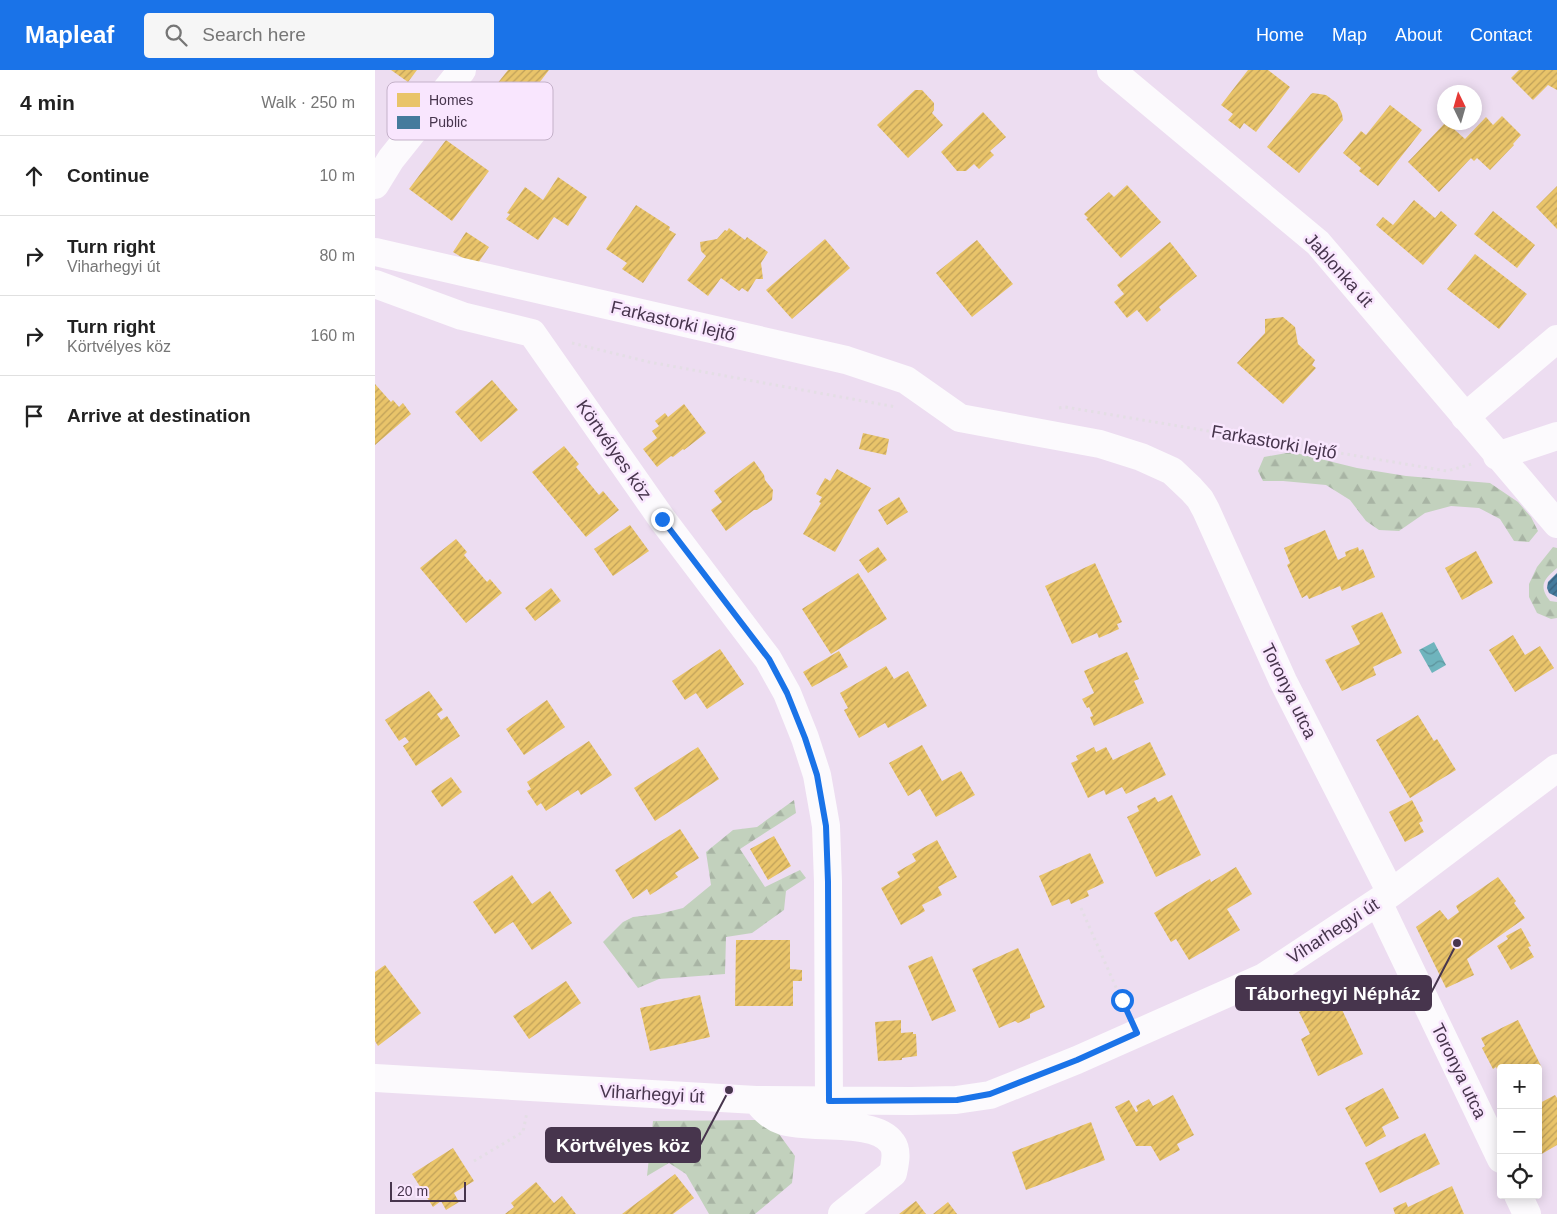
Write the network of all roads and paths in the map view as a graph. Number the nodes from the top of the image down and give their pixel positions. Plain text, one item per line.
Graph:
1 (462, 70) edge
2 (1111, 70) edge
3 (453, 82) edge
4 (407, 140) edge
5 (375, 185) edge
6 (375, 252) edge
7 (375, 284) edge
8 (1557, 339) edge
9 (571, 342) dead end
10 (903, 409) dead end
11 (1056, 409) dead end
12 (1465, 417) junction
13 (1557, 436) edge
14 (1497, 456) junction
15 (1191, 489) joint
16 (1557, 524) edge
17 (1557, 768) edge
18 (1384, 897) junction
19 (1081, 908) dead end
20 (1137, 1033) junction
21 (375, 1078) edge
22 (756, 1100) junction
23 (829, 1101) junction
24 (527, 1115) dead end
25 (1499, 1154) edge
26 (474, 1161) dead end
27 (1520, 1199) edge
28 (842, 1214) edge
29 (1527, 1214) edge

1 - 3 street
2 - 12 street, Jablonka út
4 - 5 street
6 - 15 street, Farkastorki lejtő
7 - 23 street, Körtvélyes köz
8 - 12 street
9 - 10 path
11 - 14 path, Farkastorki lejtő
12 - 14 street, Jablonka út
13 - 14 street
14 - 16 street, Jablonka út
15 - 18 street, Toronya utca
17 - 18 street, Viharhegyi út
18 - 20 street, Viharhegyi út
18 - 25 street, Toronya utca
19 - 20 path
20 - 23 street, Viharhegyi út
21 - 22 street, Viharhegyi út
22 - 23 street, Viharhegyi út
22 - 28 street
24 - 26 path
27 - 29 street

